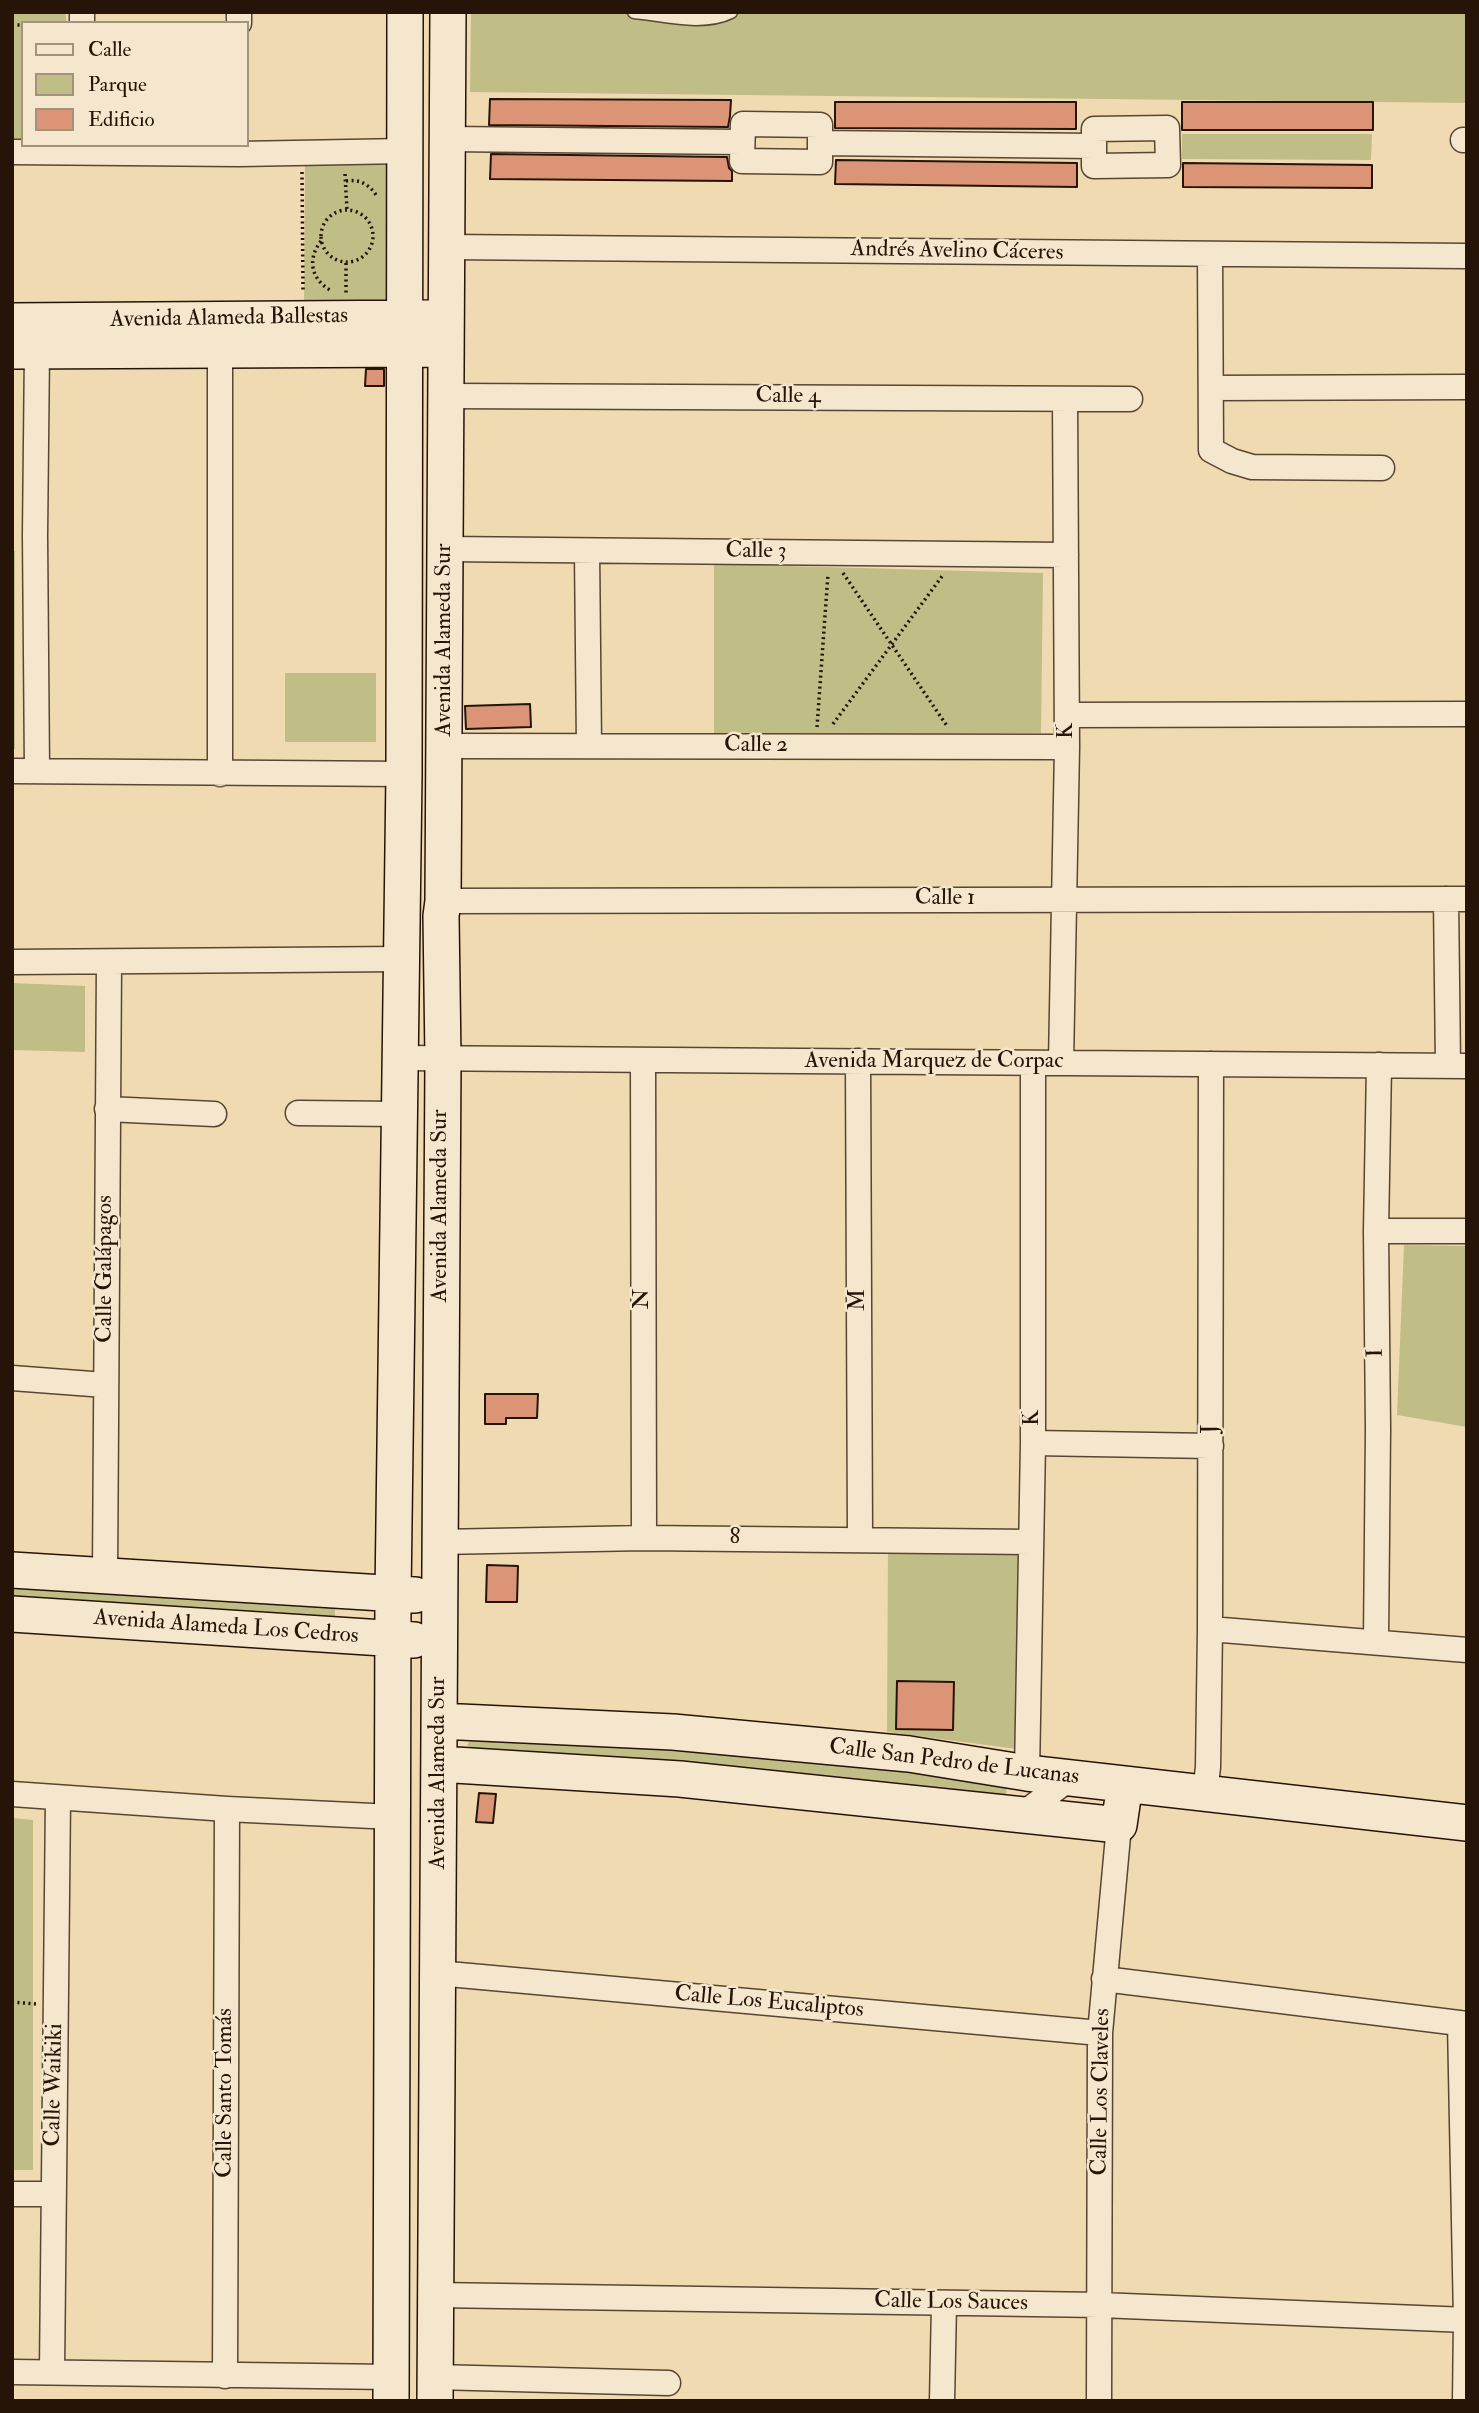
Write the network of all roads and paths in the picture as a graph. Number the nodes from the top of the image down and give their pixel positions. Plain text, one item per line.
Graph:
1 (405, 12) edge
2 (448, 12) edge
3 (634, 12) edge
4 (731, 12) edge
5 (448, 139) junction
6 (742, 142) junction
7 (820, 143) junction
8 (1094, 146) dead end
9 (82, 148) edge
10 (239, 150) edge
11 (405, 151) junction
12 (12, 152) edge
13 (302, 153) junction
14 (345, 167) dead end
15 (346, 181) junction
16 (379, 200) dead end
17 (347, 210) junction
18 (376, 222) dead end
19 (372, 228) junction
20 (321, 241) junction
21 (447, 247) junction
22 (1210, 254) junction
23 (1467, 256) edge
24 (346, 262) junction
25 (346, 292) junction
26 (347, 306) dead end
27 (303, 319) junction
28 (12, 321) edge
29 (405, 333) junction
30 (447, 333) junction
31 (25, 351) edge
32 (220, 351) junction
33 (1467, 387) edge
34 (1212, 388) junction
35 (446, 396) junction
36 (1130, 398) dead end
37 (1065, 399) junction
38 (1381, 468) dead end
39 (24, 535) edge
40 (445, 549) junction
41 (587, 551) junction
42 (829, 553) junction
43 (959, 554) junction
44 (1066, 555) junction
45 (891, 644) junction
46 (1467, 714) edge
47 (1067, 715) junction
48 (444, 746) junction
49 (589, 746) junction
50 (816, 747) junction
51 (961, 747) junction
52 (1067, 747) junction
53 (12, 771) edge
54 (37, 771) junction
55 (220, 774) junction
56 (404, 774) junction
57 (1064, 899) junction
58 (1457, 899) edge
59 (443, 901) junction
60 (402, 959) junction
61 (12, 962) edge
62 (109, 963) junction
63 (401, 1058) junction
64 (443, 1059) junction
65 (643, 1060) junction
66 (858, 1061) junction
67 (1033, 1063) junction
68 (1061, 1063) junction
69 (1211, 1064) junction
70 (1379, 1065) junction
71 (1457, 1066) edge
72 (107, 1109) junction
73 (298, 1113) dead end
74 (214, 1114) dead end
75 (400, 1115) junction
76 (1376, 1231) junction
77 (1467, 1231) edge
78 (12, 1378) edge
79 (105, 1385) junction
80 (1033, 1443) junction
81 (1210, 1447) junction
82 (644, 1538) junction
83 (860, 1539) junction
84 (439, 1542) junction
85 (1031, 1542) junction
86 (12, 1570) edge
87 (105, 1576) junction
88 (393, 1595) junction
89 (439, 1595) junction
90 (12, 1614) edge
91 (1210, 1629) junction
92 (392, 1638) junction
93 (439, 1641) junction
94 (1376, 1641) junction
95 (1467, 1650) edge
96 (439, 1721) junction
97 (439, 1764) junction
98 (1027, 1773) junction
99 (1070, 1778) junction
100 (1125, 1784) junction
101 (1205, 1793) junction
102 (12, 1794) edge
103 (58, 1798) junction
104 (226, 1809) junction
105 (1023, 1814) junction
106 (393, 1817) junction
107 (1467, 1823) edge
108 (1119, 1825) junction
109 (438, 1973) junction
110 (1104, 1979) junction
111 (1463, 2023) edge
112 (1100, 2034) junction
113 (12, 2194) edge
114 (53, 2194) junction
115 (435, 2295) junction
116 (1100, 2305) junction
117 (943, 2311) junction
118 (1466, 2320) edge
119 (12, 2371) edge
120 (52, 2371) junction
121 (225, 2376) junction
122 (668, 2383) dead end
123 (391, 2389) edge
124 (435, 2389) edge
125 (942, 2401) edge
126 (1099, 2401) edge
127 (1465, 2401) edge

1 - 11 main road, Avenida Alameda Sur
2 - 5 main road, Avenida Alameda Sur
3 - 4 lane
5 - 6 street
5 - 21 main road, Avenida Alameda Sur
6 - 7 street
6 - 7 street
7 - 8 street
9 - 10 street
9 - 12 street
10 - 13 street
11 - 13 street
11 - 29 main road, Avenida Alameda Sur
13 - 27 path
14 - 15 path
15 - 16 path
15 - 17 path
17 - 19 path
17 - 20 path
18 - 19 path
19 - 24 path
20 - 24 path
20 - 25 path
21 - 22 street, Andrés Avelino Cáceres
21 - 30 main road, Avenida Alameda Sur
22 - 23 street, Andrés Avelino Cáceres
22 - 34 street
24 - 25 path
25 - 26 path
27 - 28 main road, Avenida Alameda Ballestas
27 - 29 main road, Avenida Alameda Ballestas
29 - 30 main road, Avenida Alameda Ballestas
29 - 32 main road, Avenida Alameda Ballestas
29 - 56 main road, Avenida Alameda Sur
30 - 35 main road, Avenida Alameda Sur
31 - 32 main road, Avenida Alameda Ballestas
31 - 39 street
32 - 55 street
33 - 34 street
34 - 38 street
35 - 37 street, Calle 4
35 - 40 main road, Avenida Alameda Sur
36 - 37 street, Calle 4
37 - 44 street, K
39 - 54 street
40 - 41 street, Calle 3
40 - 48 main road, Avenida Alameda Sur
41 - 42 street, Calle 3
41 - 49 street
42 - 43 street, Calle 3
42 - 45 path
42 - 50 path
43 - 44 street, Calle 3
43 - 45 path
44 - 47 street, K
45 - 50 path
45 - 51 path
46 - 47 street
47 - 52 street, K
48 - 49 street, Calle 2
48 - 59 main road, Avenida Alameda Sur
49 - 50 street, Calle 2
50 - 51 street, Calle 2
51 - 52 street, Calle 2
52 - 57 street, K
53 - 54 street
54 - 55 street
55 - 56 street
56 - 60 main road, Avenida Alameda Sur
57 - 58 street, Calle 1
57 - 59 street, Calle 1
57 - 68 street, K
58 - 71 street
59 - 64 main road, Avenida Alameda Sur
60 - 62 street
60 - 63 main road, Avenida Alameda Sur
61 - 62 street
62 - 72 street, Calle Galápagos
63 - 64 street, Avenida Marquez de Corpac
63 - 75 main road, Avenida Alameda Sur
64 - 65 street, Avenida Marquez de Corpac
64 - 84 main road, Avenida Alameda Sur
65 - 66 street, Avenida Marquez de Corpac
65 - 82 street, N
66 - 67 street, Avenida Marquez de Corpac
66 - 83 street, M
67 - 68 street, Avenida Marquez de Corpac
67 - 80 street, K
68 - 69 street, Avenida Marquez de Corpac
69 - 70 street, Avenida Marquez de Corpac
69 - 81 street, J
70 - 71 street, Avenida Marquez de Corpac
70 - 76 street, I
72 - 74 street
72 - 79 street, Calle Galápagos
73 - 75 street
75 - 88 main road, Avenida Alameda Sur
76 - 77 street
76 - 94 street, I
78 - 79 street
79 - 87 street, Calle Galápagos
80 - 81 street
80 - 85 street, K
81 - 91 street, J
82 - 83 street, 8
82 - 84 street, 8
83 - 85 street, 8
84 - 89 main road, Avenida Alameda Sur
85 - 98 street, K
86 - 87 main road, Avenida Alameda Los Cedros
87 - 88 main road, Avenida Alameda Los Cedros
88 - 89 main road, Avenida Alameda Los Cedros
88 - 92 main road, Avenida Alameda Sur
89 - 93 main road, Avenida Alameda Sur
90 - 92 main road, Avenida Alameda Los Cedros
91 - 94 street
91 - 101 street, J
92 - 93 main road, Avenida Alameda Los Cedros
92 - 106 main road, Avenida Alameda Sur
93 - 96 main road, Avenida Alameda Sur
94 - 95 street
96 - 97 main road, Avenida Alameda Sur
96 - 98 main road, Calle San Pedro de Lucanas
97 - 105 main road, Calle San Pedro de Lucanas
97 - 109 main road, Avenida Alameda Sur
98 - 99 main road, Calle San Pedro de Lucanas
99 - 100 main road, Calle San Pedro de Lucanas
99 - 105 street
100 - 101 main road, Calle San Pedro de Lucanas
100 - 108 main road, Calle Los Claveles
101 - 107 main road, Calle San Pedro de Lucanas
102 - 103 street
103 - 104 street
103 - 114 street, Calle Waikiki
104 - 106 street
104 - 121 street, Calle Santo Tomás
105 - 108 main road, Calle San Pedro de Lucanas
106 - 123 main road, Avenida Alameda Sur
108 - 110 street, Calle Los Claveles
109 - 112 street, Calle Los Eucaliptos
109 - 115 main road, Avenida Alameda Sur
110 - 111 street
110 - 112 street, Calle Los Claveles
111 - 118 street
112 - 116 street, Calle Los Claveles
113 - 114 street
114 - 120 street, Calle Waikiki
115 - 117 street, Calle Los Sauces
115 - 124 main road, Avenida Alameda Sur
116 - 117 street, Calle Los Sauces
116 - 118 street, Calle Los Sauces
116 - 126 street, Calle Los Claveles
117 - 125 street
118 - 127 street
119 - 120 street
120 - 121 street
121 - 123 street
122 - 124 street

